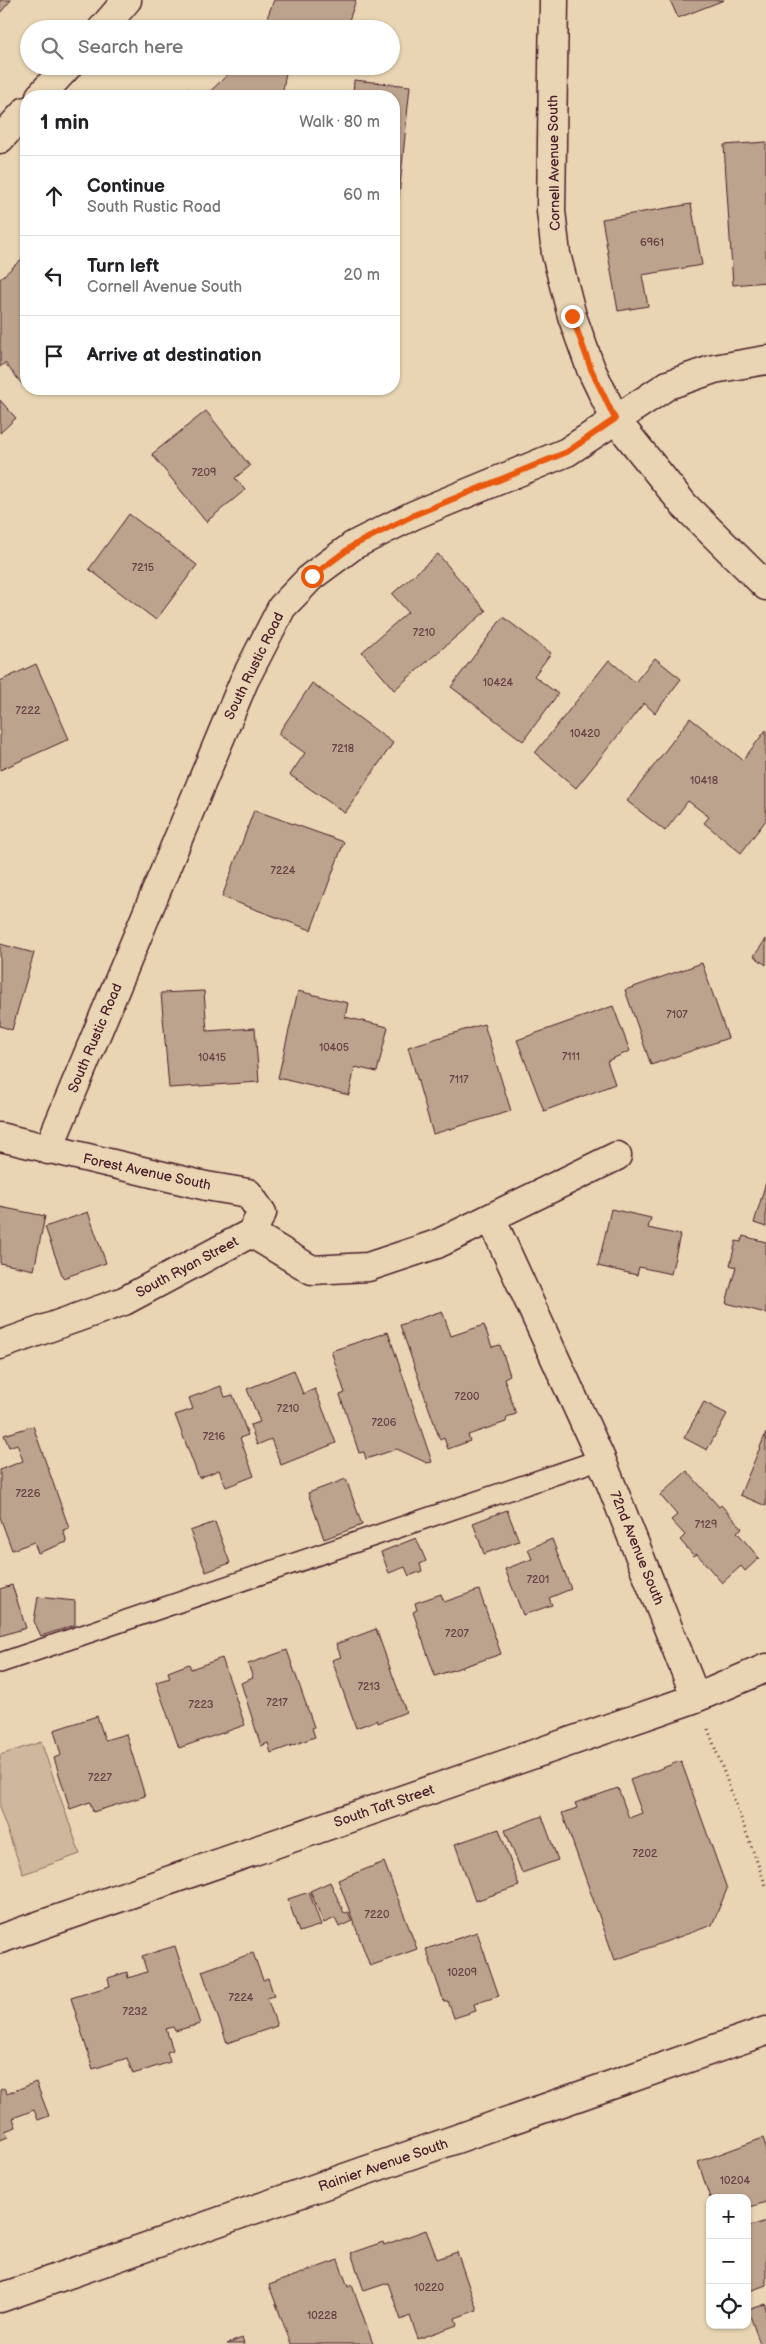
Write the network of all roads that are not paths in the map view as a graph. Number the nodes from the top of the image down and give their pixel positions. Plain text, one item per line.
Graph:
1 (127, 0) edge
2 (554, 0) edge
3 (110, 20) edge
4 (60, 75) edge
5 (46, 90) edge
6 (20, 117) edge
7 (0, 139) edge
8 (766, 360) edge
9 (615, 419) junction
10 (766, 586) edge
11 (0, 1137) edge
12 (48, 1150) junction
13 (617, 1156) dead end
14 (491, 1218) junction
15 (252, 1233) junction
16 (0, 1345) edge
17 (602, 1459) junction
18 (0, 1663) edge
19 (766, 1668) edge
20 (696, 1698) junction
21 (0, 1939) edge
22 (766, 2031) edge
23 (0, 2298) edge

1 - 3 street
2 - 9 street, Cornell Avenue South
4 - 5 street
6 - 7 street
8 - 9 street, South Rustic Road
9 - 10 street, Cornell Avenue South
9 - 12 street, South Rustic Road
11 - 12 street, Forest Avenue South
12 - 15 street, Forest Avenue South
13 - 14 street, South Ryan Street
14 - 15 street, South Ryan Street
14 - 17 street, 72nd Avenue South
15 - 16 street, South Ryan Street
17 - 18 lane
17 - 20 street, 72nd Avenue South
19 - 20 street, South Taft Street
20 - 21 street, South Taft Street
22 - 23 street, Rainier Avenue South

